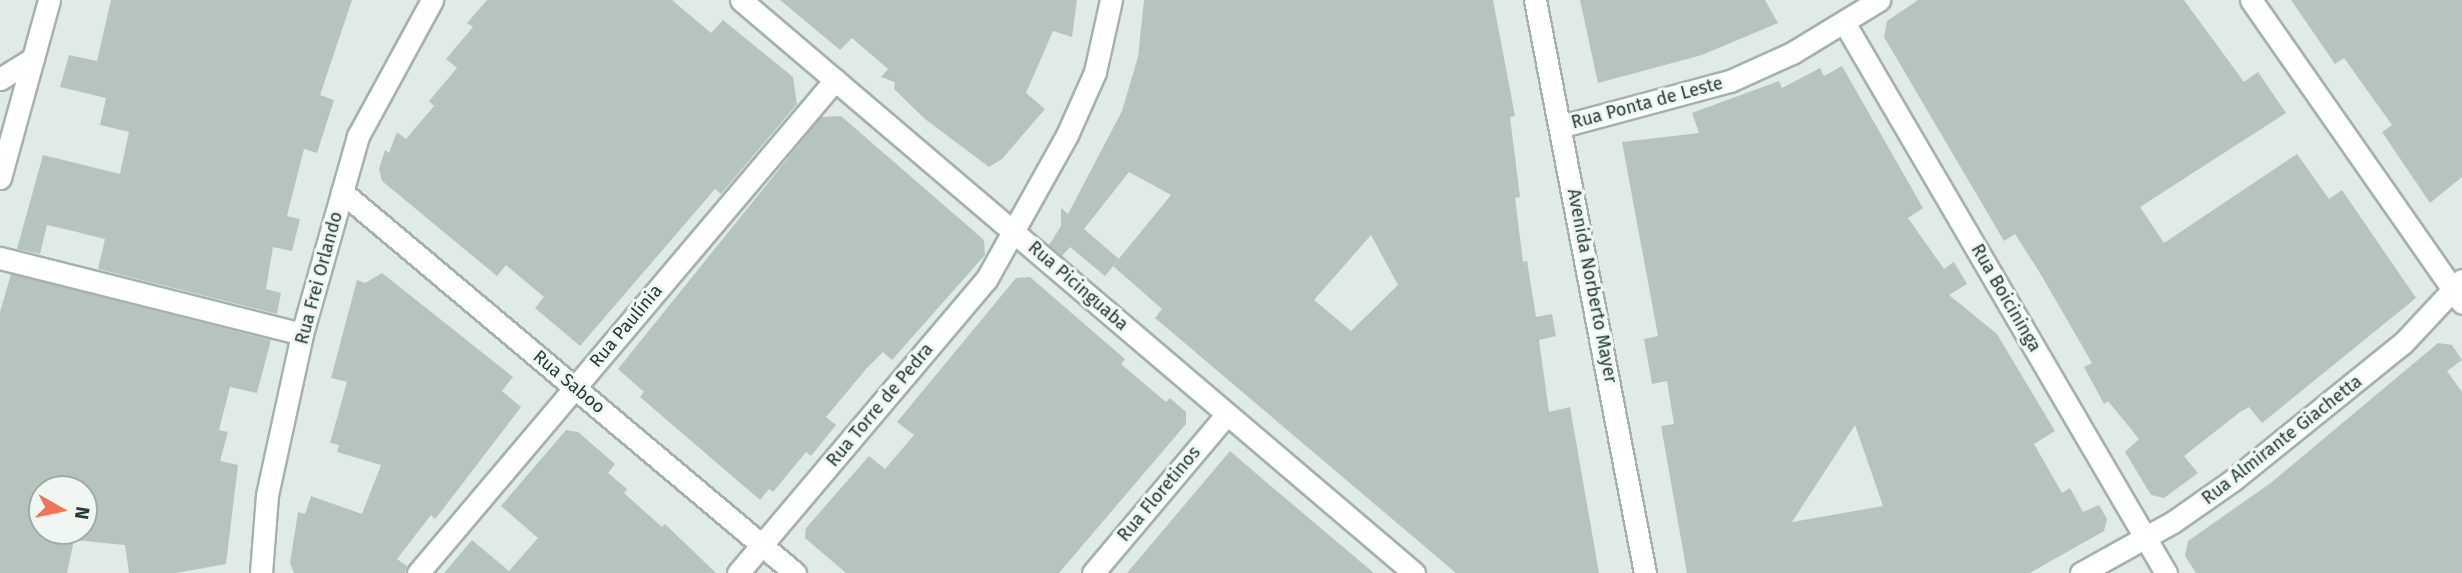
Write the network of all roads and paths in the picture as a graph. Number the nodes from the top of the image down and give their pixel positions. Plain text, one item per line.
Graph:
1 (49, 0) edge
2 (432, 0) edge
3 (741, 0) edge
4 (1111, 0) edge
5 (1535, 0) edge
6 (1878, 0) edge
7 (2250, 0) edge
8 (1845, 24) junction
9 (33, 58) junction
10 (0, 79) edge
11 (835, 80) junction
12 (1562, 125) junction
13 (0, 178) edge
14 (342, 192) junction
15 (1016, 232) junction
16 (0, 258) edge
17 (2459, 291) edge
18 (302, 334) junction
19 (574, 386) junction
20 (1226, 415) junction
21 (2145, 537) junction
22 (762, 545) junction
23 (1643, 568) edge
24 (261, 573) edge
25 (418, 573) edge
26 (738, 573) edge
27 (794, 573) edge
28 (1093, 573) edge
29 (1414, 573) edge
30 (2081, 573) edge
31 (2166, 573) edge

1 - 9 street
2 - 14 street, Rua Frei Orlando
3 - 11 street, Rua Picinguaba
4 - 15 street, Rua Torre de Pedra
5 - 12 street, Avenida Norberto Mayer
6 - 8 street, Rua Ponta de Leste
7 - 17 street
8 - 12 street, Rua Ponta de Leste
8 - 21 street, Rua Boicininga
9 - 10 street
9 - 13 street
11 - 15 street, Rua Picinguaba
11 - 19 street, Rua Paulínia
12 - 23 street, Avenida Norberto Mayer
14 - 18 street, Rua Frei Orlando
14 - 19 street, Rua Saboo
15 - 20 street, Rua Picinguaba
15 - 22 street, Rua Torre de Pedra
16 - 18 street
17 - 21 street, Rua Almirante Giachetta
18 - 24 street, Rua Frei Orlando
19 - 22 street, Rua Saboo
19 - 25 street, Rua Paulínia
20 - 28 street, Rua Floretinos
20 - 29 street, Rua Picinguaba
21 - 30 street, Rua Almirante Giachetta
21 - 31 street, Rua Boicininga
22 - 26 street, Rua Torre de Pedra
22 - 27 street, Rua Saboo

